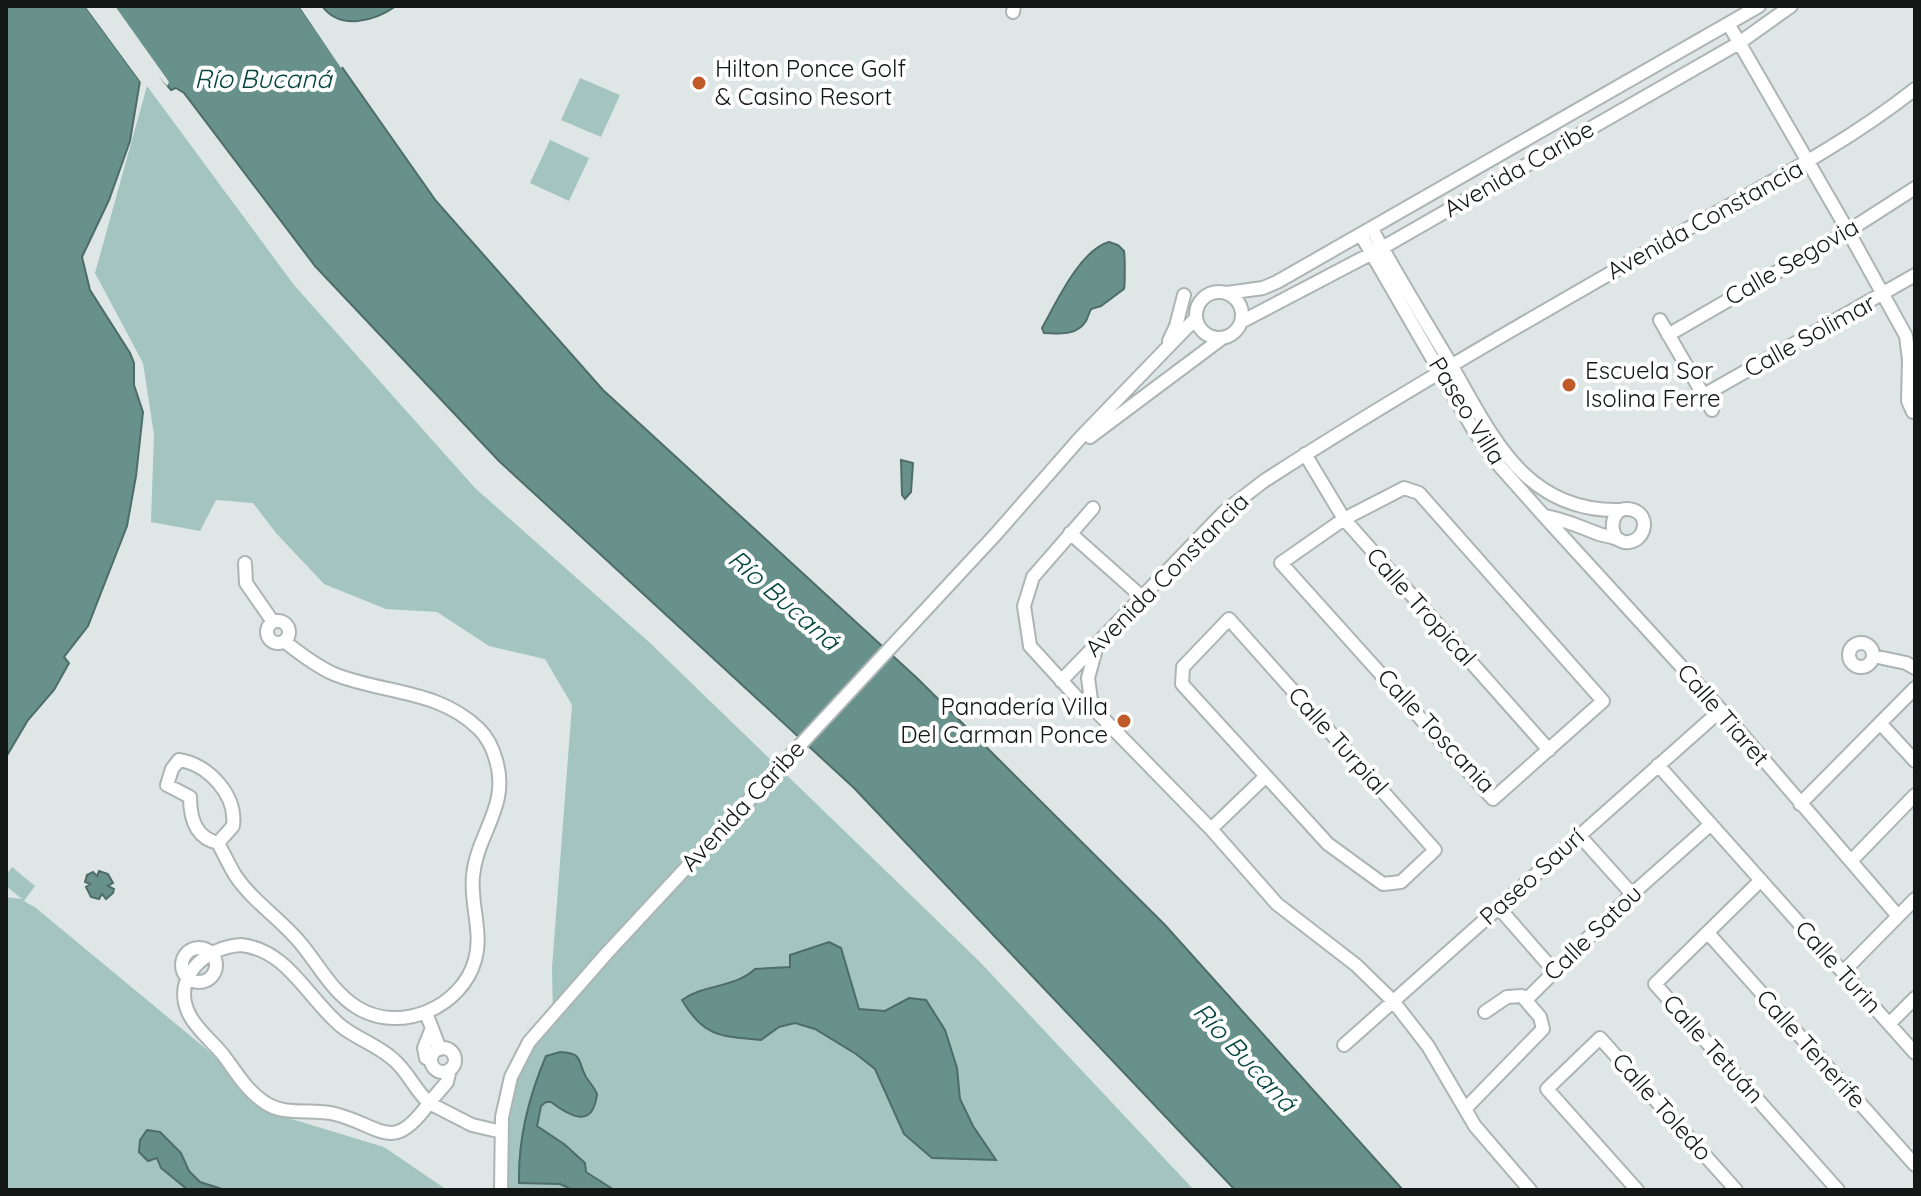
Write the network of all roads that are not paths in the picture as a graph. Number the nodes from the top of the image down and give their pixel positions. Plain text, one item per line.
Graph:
1 (1759, 6) edge
2 (1791, 6) edge
3 (1729, 25) junction
4 (1739, 43) junction
5 (1915, 89) edge
6 (1808, 162) junction
7 (1915, 188) edge
8 (1848, 231) junction
9 (1366, 232) junction
10 (1376, 251) junction
11 (1915, 275) edge
12 (1227, 293) junction
13 (1184, 295) dead end
14 (1883, 295) junction
15 (1195, 319) junction
16 (1660, 320) dead end
17 (1241, 322) junction
18 (1668, 335) junction
19 (1221, 339) junction
20 (1164, 349) junction
21 (1446, 369) junction
22 (1704, 395) junction
23 (1712, 410) dead end
24 (1913, 412) edge
25 (1305, 454) junction
26 (1063, 458) junction
27 (1093, 508) dead end
28 (1623, 510) junction
29 (1544, 516) junction
30 (1344, 519) junction
31 (1584, 528) junction
32 (1070, 533) junction
33 (1616, 538) junction
34 (1574, 549) junction
35 (245, 563) dead end
36 (1142, 597) junction
37 (1097, 646) junction
38 (1873, 656) dead end
39 (1915, 668) edge
40 (1061, 681) junction
41 (1915, 688) edge
42 (1092, 707) junction
43 (1721, 710) junction
44 (1880, 723) junction
45 (1549, 750) junction
46 (1915, 761) edge
47 (1658, 765) junction
48 (1266, 776) junction
49 (1915, 795) edge
50 (1800, 804) junction
51 (1711, 824) junction
52 (1211, 829) junction
53 (1579, 835) junction
54 (218, 843) junction
55 (1852, 860) junction
56 (1761, 880) junction
57 (1632, 894) junction
58 (1915, 899) edge
59 (1499, 908) junction
60 (1898, 916) junction
61 (1708, 933) junction
62 (211, 952) junction
63 (1554, 971) junction
64 (1843, 972) junction
65 (187, 978) junction
66 (1915, 998) edge
67 (1526, 1000) junction
68 (1393, 1001) junction
69 (1485, 1012) dead end
70 (426, 1013) junction
71 (1889, 1024) junction
72 (432, 1028) junction
73 (1344, 1045) dead end
74 (440, 1049) junction
75 (1915, 1053) edge
76 (431, 1060) junction
77 (450, 1069) junction
78 (429, 1103) junction
79 (1465, 1109) junction
80 (502, 1132) junction
81 (1915, 1165) edge
82 (501, 1190) edge
83 (1530, 1190) edge
84 (1637, 1190) edge
85 (1736, 1190) edge
86 (1838, 1190) edge

1 - 3 street, Avenida Caribe
2 - 4 street, Avenida Caribe
3 - 4 street
3 - 9 street, Avenida Caribe
4 - 6 street
4 - 10 street, Avenida Caribe
5 - 6 street, Avenida Constancia
6 - 8 street
6 - 21 street, Avenida Constancia
7 - 8 street, Calle Segovia
8 - 14 street
8 - 18 street, Calle Segovia
9 - 10 street, Paseo Villa
9 - 12 street, Avenida Caribe
10 - 17 street, Avenida Caribe
10 - 21 street, Paseo Villa
11 - 14 street, Calle Solimar
12 - 15 street
12 - 17 street
13 - 20 street
14 - 22 street, Calle Solimar
14 - 24 street
15 - 19 street
15 - 20 street, Avenida Caribe
16 - 18 street
17 - 19 street
18 - 22 street
19 - 26 street, Avenida Caribe
20 - 26 street, Avenida Caribe
21 - 25 street, Avenida Constancia
21 - 28 street, Paseo Villa
21 - 29 street, Paseo Villa
22 - 23 street
25 - 30 street, Calle Tropical
25 - 36 street, Avenida Constancia
26 - 80 street, Avenida Caribe
27 - 32 street
28 - 33 street
28 - 33 street
29 - 31 street
29 - 34 street, Calle Tiaret
30 - 45 street, Calle Tropical
30 - 45 street, Calle Toscania
30 - 45 street, Calle Toscania
31 - 33 street
31 - 34 street
32 - 36 street
32 - 40 street
34 - 43 street, Calle Tiaret
35 - 70 street
36 - 37 street, Avenida Constancia
37 - 40 street, Avenida Constancia
37 - 42 street
38 - 39 street
40 - 42 street
41 - 44 street
42 - 52 street
43 - 47 street, Paseo Saurí
43 - 50 street, Calle Tiaret
44 - 46 street
44 - 50 street
47 - 51 street, Calle Turin
47 - 53 street, Paseo Saurí
48 - 48 street, Calle Turpial
48 - 52 street
49 - 55 street
50 - 55 street, Calle Tiaret
51 - 56 street, Calle Turin
51 - 57 street, Calle Satou
52 - 68 street
53 - 57 street
53 - 59 street, Paseo Saurí
54 - 54 street
54 - 70 street
55 - 60 street, Calle Tiaret
56 - 61 street, Calle Tetuán
56 - 64 street, Calle Turin
57 - 63 street, Calle Satou
58 - 60 street
59 - 63 street
59 - 68 street, Paseo Saurí
60 - 64 street
61 - 81 street, Calle Tenerife
61 - 86 street, Calle Tetuán
62 - 65 street
62 - 65 street
62 - 78 street
63 - 67 street, Calle Satou
64 - 71 street, Calle Turin
65 - 78 street
66 - 71 street
67 - 69 street
67 - 79 street
68 - 73 street, Paseo Saurí
68 - 79 street
70 - 72 street
71 - 75 street, Calle Turin
72 - 74 street
72 - 76 street
74 - 76 street
74 - 77 street
76 - 77 street
77 - 78 street
78 - 80 street
79 - 83 street
80 - 82 street, Avenida Caribe
84 - 85 street, Calle Toledo

